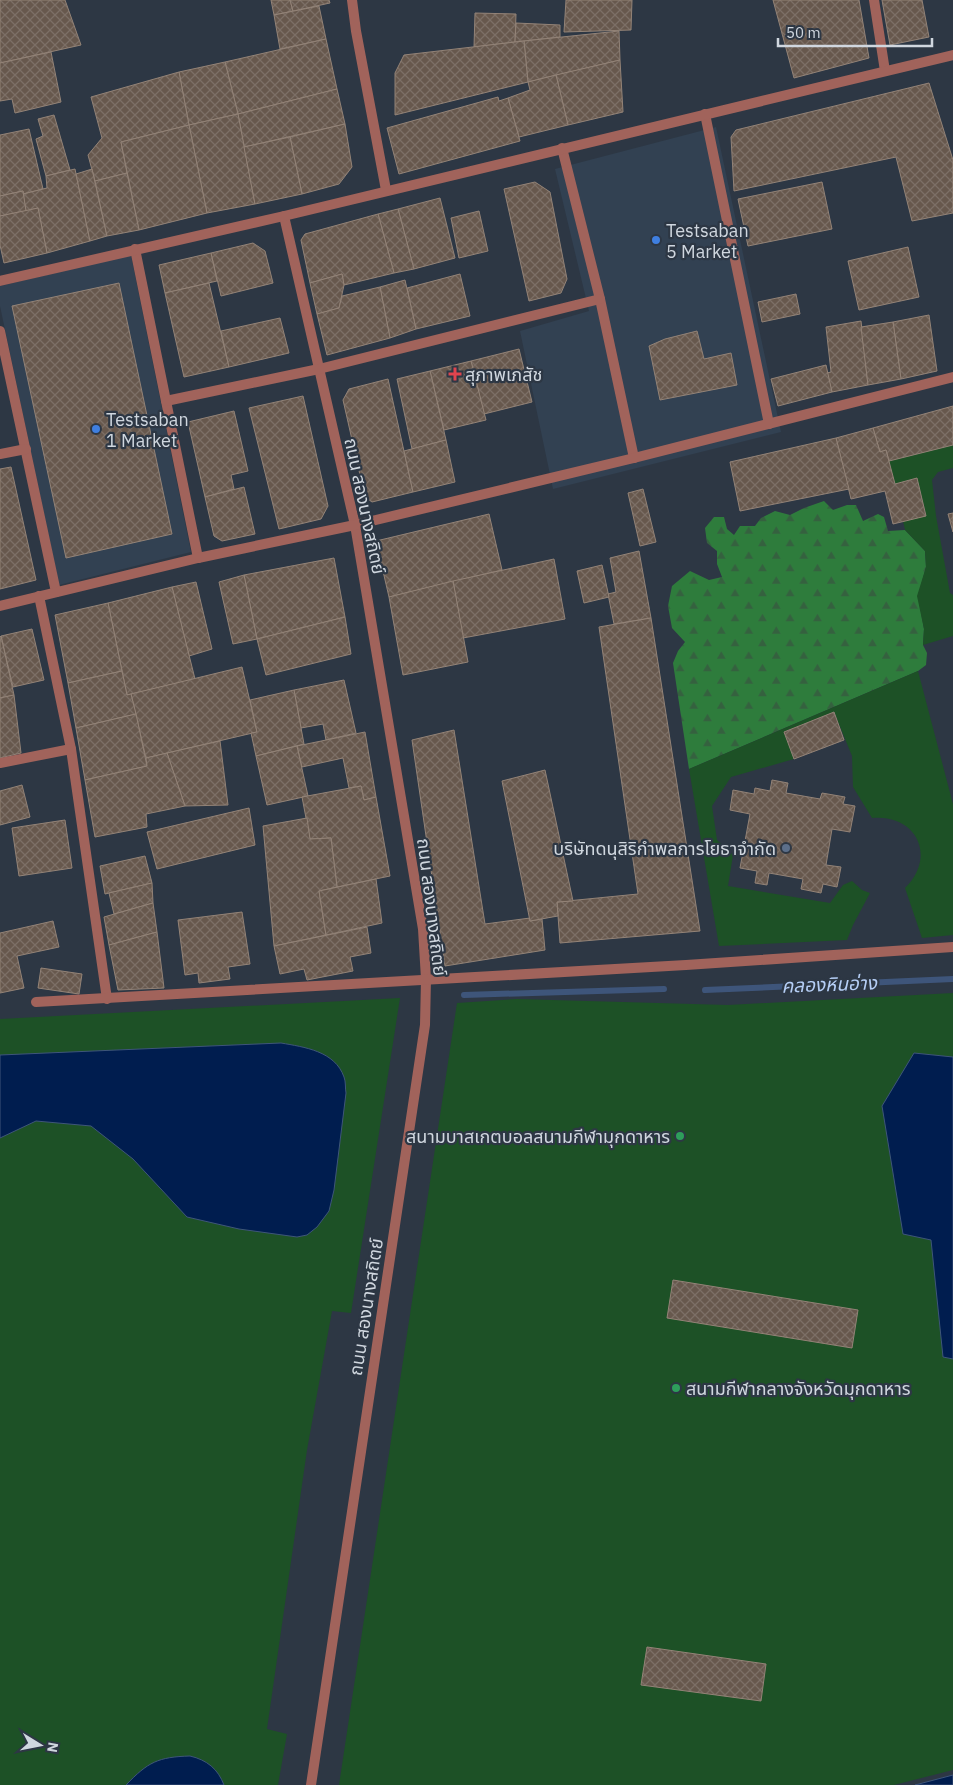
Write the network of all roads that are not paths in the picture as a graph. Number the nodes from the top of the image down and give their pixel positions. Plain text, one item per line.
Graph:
1 (352, 0) edge
2 (874, 0) edge
3 (953, 55) edge
4 (885, 71) junction
5 (705, 114) junction
6 (562, 148) junction
7 (386, 190) junction
8 (284, 216) junction
9 (135, 249) junction
10 (0, 281) edge
11 (600, 299) junction
12 (0, 331) edge
13 (319, 369) junction
14 (953, 377) edge
15 (166, 400) junction
16 (769, 424) junction
17 (26, 449) junction
18 (0, 454) edge
19 (634, 458) junction
20 (355, 525) junction
21 (198, 558) junction
22 (56, 592) junction
23 (39, 596) junction
24 (0, 606) edge
25 (71, 749) junction
26 (0, 763) edge
27 (953, 946) edge
28 (426, 979) junction
29 (107, 999) junction
30 (36, 1002) dead end
31 (311, 1785) edge

1 - 7 street
2 - 4 street
3 - 4 street
4 - 5 street
5 - 6 street
5 - 16 street
6 - 7 street
6 - 11 street
7 - 8 street
8 - 9 street
8 - 13 street, ถนน สองนางสถิตย์
9 - 10 street
9 - 15 street
11 - 13 street
11 - 19 street
12 - 17 street
13 - 15 street
13 - 20 street, ถนน สองนางสถิตย์
14 - 16 street
15 - 21 street
16 - 19 street
17 - 18 street
17 - 22 street
19 - 20 street
20 - 21 street
20 - 28 street, ถนน สองนางสถิตย์
21 - 22 street
22 - 23 street
23 - 24 street
23 - 25 street
25 - 26 street
25 - 29 street
27 - 28 street
28 - 29 street
28 - 31 street, ถนน สองนางสถิตย์
29 - 30 street

